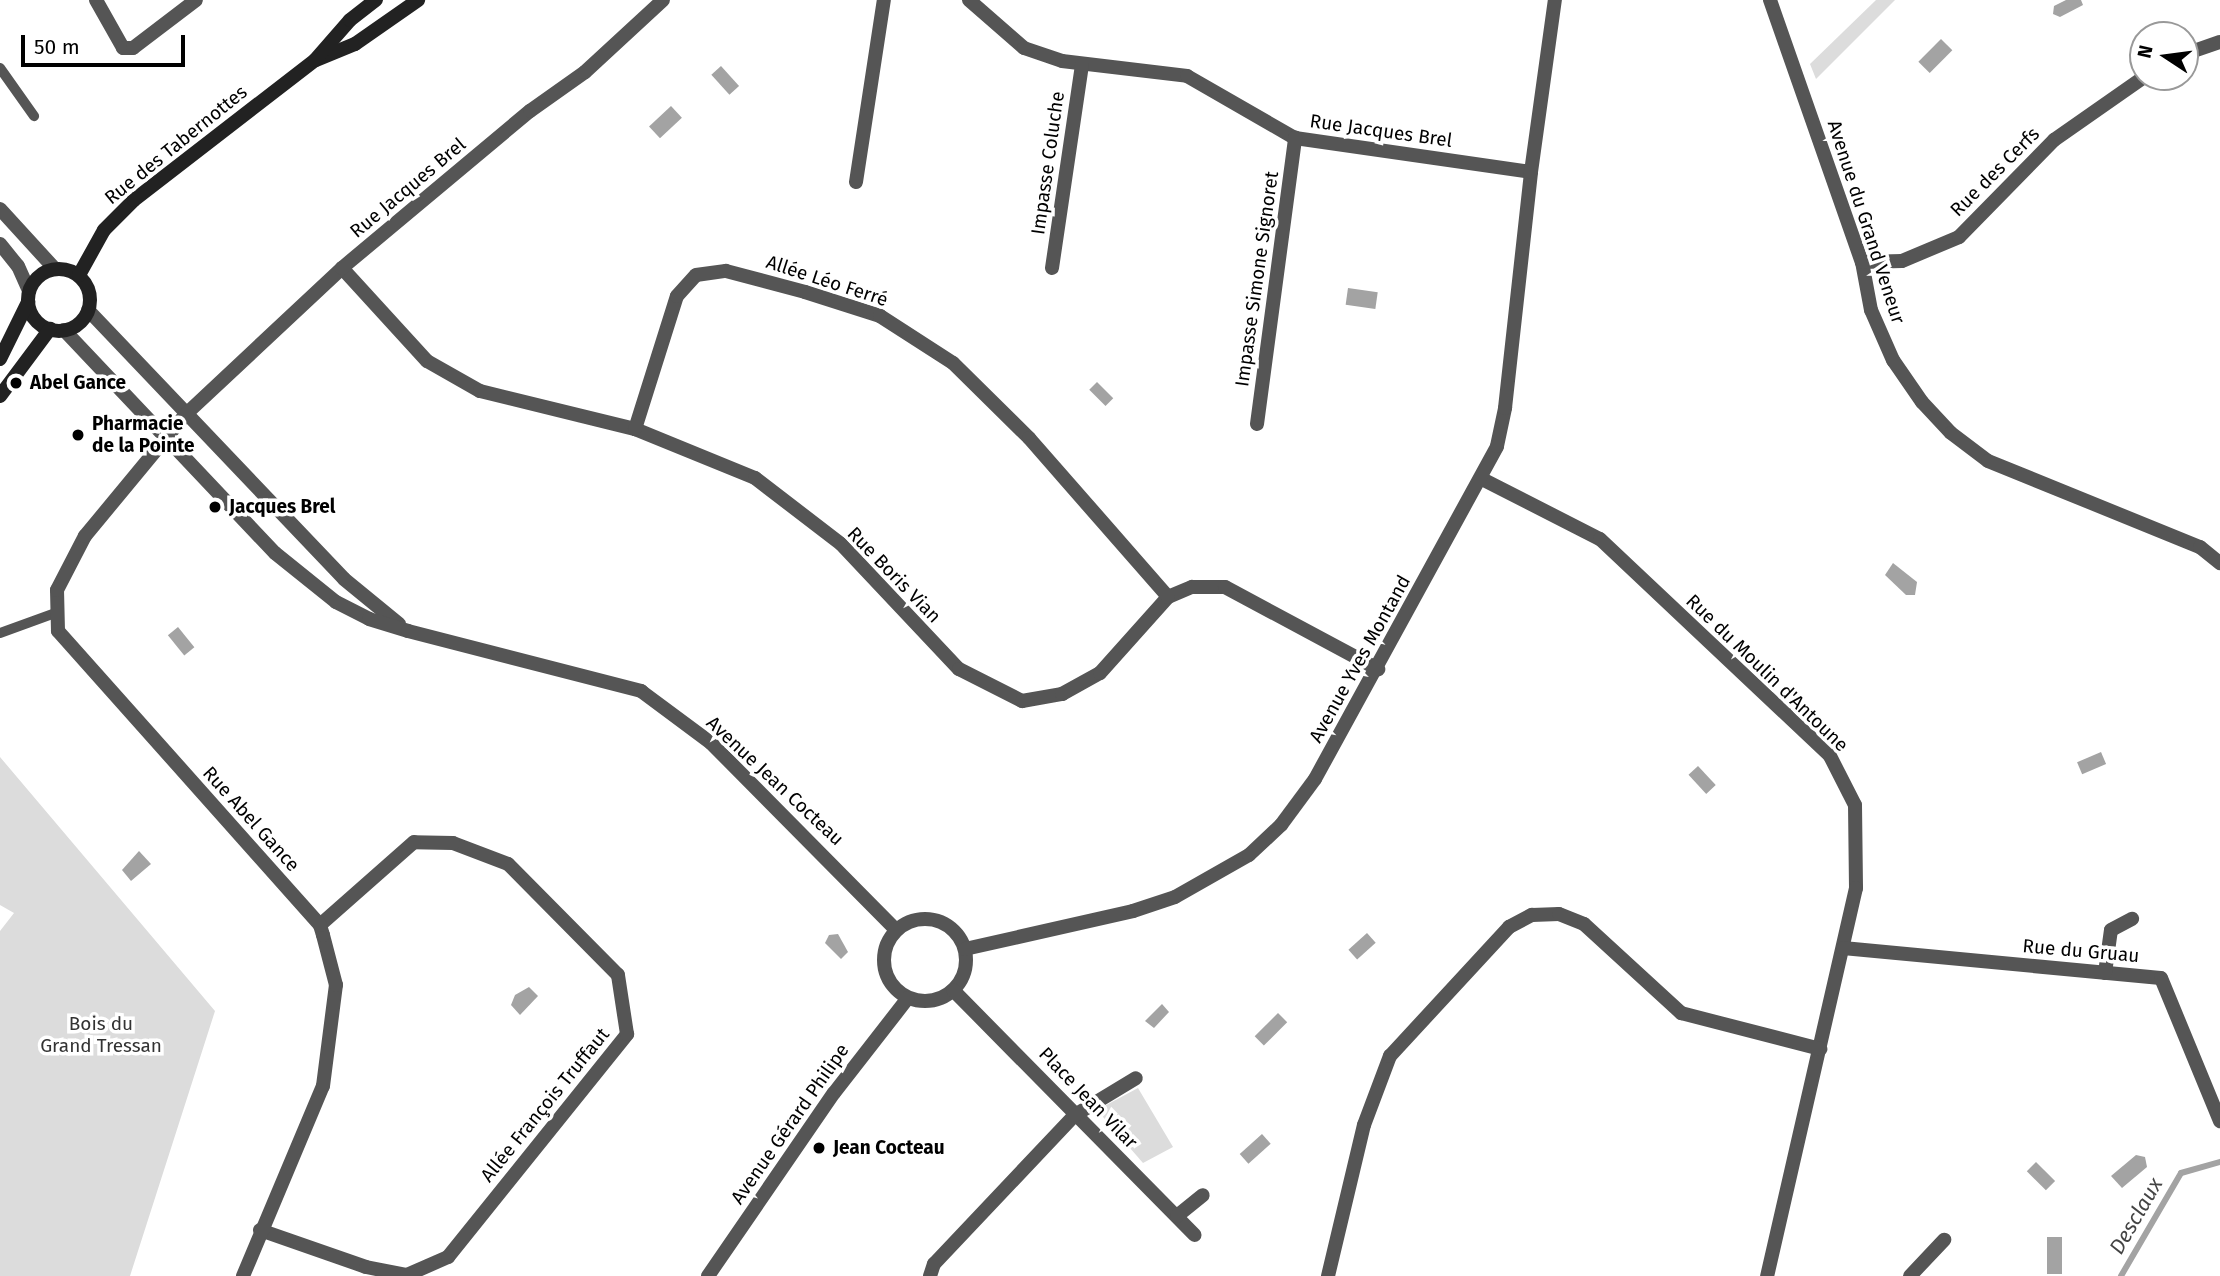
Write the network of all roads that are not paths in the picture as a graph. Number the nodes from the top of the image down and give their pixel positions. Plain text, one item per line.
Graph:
1 (96, 0) edge
2 (196, 0) edge
3 (376, 0) edge
4 (418, 0) edge
5 (663, 0) edge
6 (884, 0) edge
7 (969, 0) edge
8 (1555, 0) edge
9 (1770, 0) edge
10 (2220, 42) edge
11 (2199, 49) edge
12 (315, 60) junction
13 (1082, 65) junction
14 (0, 68) edge
15 (2129, 88) edge
16 (34, 116) dead end
17 (1295, 138) junction
18 (1531, 172) junction
19 (856, 182) dead end
20 (0, 209) edge
21 (0, 244) edge
22 (1862, 261) junction
23 (342, 268) junction
24 (1052, 268) dead end
25 (55, 269) junction
26 (79, 275) junction
27 (28, 297) junction
28 (88, 310) junction
29 (57, 330) junction
30 (0, 359) edge
31 (0, 396) edge
32 (186, 415) junction
33 (1257, 424) dead end
34 (635, 429) junction
35 (166, 443) junction
36 (1482, 479) junction
37 (2220, 563) edge
38 (1168, 597) junction
39 (58, 612) junction
40 (408, 631) junction
41 (0, 633) edge
42 (1378, 668) junction
43 (2132, 919) dead end
44 (320, 925) junction
45 (896, 930) junction
46 (1843, 948) junction
47 (965, 949) junction
48 (2105, 973) junction
49 (953, 990) junction
50 (908, 998) junction
51 (1820, 1049) junction
52 (1136, 1078) dead end
53 (1075, 1115) junction
54 (2220, 1121) edge
55 (1203, 1195) dead end
56 (1177, 1216) junction
57 (260, 1230) junction
58 (1195, 1235) dead end
59 (1944, 1240) dead end
60 (243, 1276) edge
61 (708, 1276) edge
62 (930, 1276) edge
63 (1328, 1276) edge
64 (1767, 1276) edge
65 (1910, 1276) edge

1 - 2 street
3 - 12 street, Rue des Tabernottes
4 - 12 street, Rue des Tabernottes
5 - 23 street, Rue Jacques Brel
6 - 19 street
7 - 13 street, Rue Jacques Brel
8 - 18 street, Avenue Yves Montand
9 - 22 street, Avenue du Grand Veneur
10 - 11 street
12 - 26 street, Rue des Tabernottes
13 - 17 street, Rue Jacques Brel
13 - 24 street, Impasse Coluche
14 - 16 lane
15 - 22 street, Rue des Cerfs
17 - 18 street, Rue Jacques Brel
17 - 33 street, Impasse Simone Signoret
18 - 36 street, Avenue Yves Montand
20 - 25 street
21 - 27 street
22 - 37 street, Avenue du Grand Veneur
23 - 32 street, Rue Jacques Brel
23 - 34 street, Rue Boris Vian
25 - 26 street
25 - 27 street
26 - 28 street
27 - 29 street
27 - 30 street
28 - 29 street
28 - 32 street, Avenue Jean Cocteau
29 - 31 street
29 - 35 street, Avenue Jean Cocteau
32 - 35 street, Rue Jacques Brel
32 - 40 street, Avenue Jean Cocteau
34 - 38 street, Rue Boris Vian
34 - 38 street, Allée Léo Ferré
35 - 39 street, Rue Abel Gance
35 - 40 street, Avenue Jean Cocteau
36 - 42 street, Avenue Yves Montand
36 - 46 street, Rue du Moulin d'Antoune
38 - 42 street
39 - 41 lane
39 - 44 street, Rue Abel Gance
40 - 45 street, Avenue Jean Cocteau
42 - 47 street, Avenue Yves Montand
43 - 48 street
44 - 57 street, Rue Abel Gance
44 - 57 street, Allée François Truffaut
45 - 47 street
45 - 50 street
46 - 48 street, Rue du Gruau
46 - 51 street, Rue du Moulin d'Antoune
47 - 49 street
48 - 54 street, Rue du Gruau
49 - 50 street
49 - 53 street, Place Jean Vilar
50 - 61 street, Avenue Gérard Philipe
51 - 63 street
51 - 64 street, Rue du Moulin d'Antoune
52 - 53 street
53 - 56 street, Place Jean Vilar
53 - 62 street
55 - 56 street
56 - 58 street, Place Jean Vilar
57 - 60 street, Rue Abel Gance
59 - 65 street

